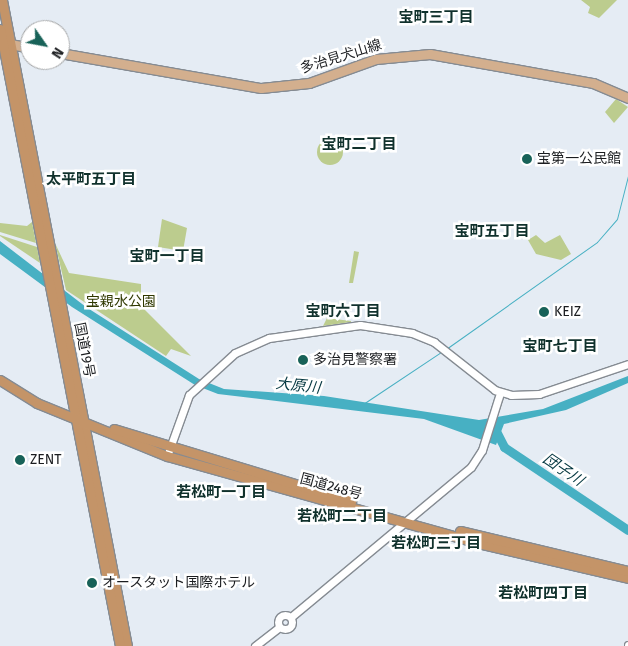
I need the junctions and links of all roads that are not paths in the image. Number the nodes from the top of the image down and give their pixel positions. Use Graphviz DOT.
graph roads {
  1 [pos="2,0"];
  2 [pos="0,29"];
  3 [pos="1,42"];
  4 [pos="12,45"];
  5 [pos="20,46"];
  6 [pos="70,54"];
  7 [pos="628,98"];
  8 [pos="51,272"];
  9 [pos="628,364"];
  10 [pos="0,380"];
  11 [pos="500,393"];
  12 [pos="80,419"];
  13 [pos="137,445"];
  14 [pos="90,452"];
  15 [pos="168,452"];
  16 [pos="408,520"];
  17 [pos="628,572"];
  18 [pos="628,578"];
  19 [pos="120,646"];
  20 [pos="127,646"];
  21 [pos="255,646"];
  1 -- 4 [label="highway, 国道19号"];
  2 -- 3 [label="highway, 国道19号"];
  3 -- 4 [label="main road"];
  3 -- 8 [label="highway, 国道19号"];
  4 -- 5 [label="main road"];
  4 -- 8 [label="highway, 国道19号"];
  6 -- 7 [label="main road, 多治見犬山線"];
  8 -- 12 [label="highway, 国道19号"];
  9 -- 11 [label="street"];
  10 -- 12 [label="highway, 国道248号"];
  11 -- 15 [label="street"];
  11 -- 16 [label="street"];
  12 -- 13 [label="highway, 国道248号"];
  12 -- 14 [label="highway, 国道19号"];
  12 -- 15 [label="highway, 国道248号"];
  12 -- 19 [label="highway, 国道19号"];
  13 -- 14 [label="highway"];
  13 -- 15 [label="highway, 国道248号"];
  14 -- 20 [label="highway, 国道19号"];
  15 -- 16 [label="highway, 国道248号"];
  16 -- 17 [label="highway, 国道248号"];
  16 -- 18 [label="highway, 国道248号"];
  16 -- 21 [label="street"];
}
